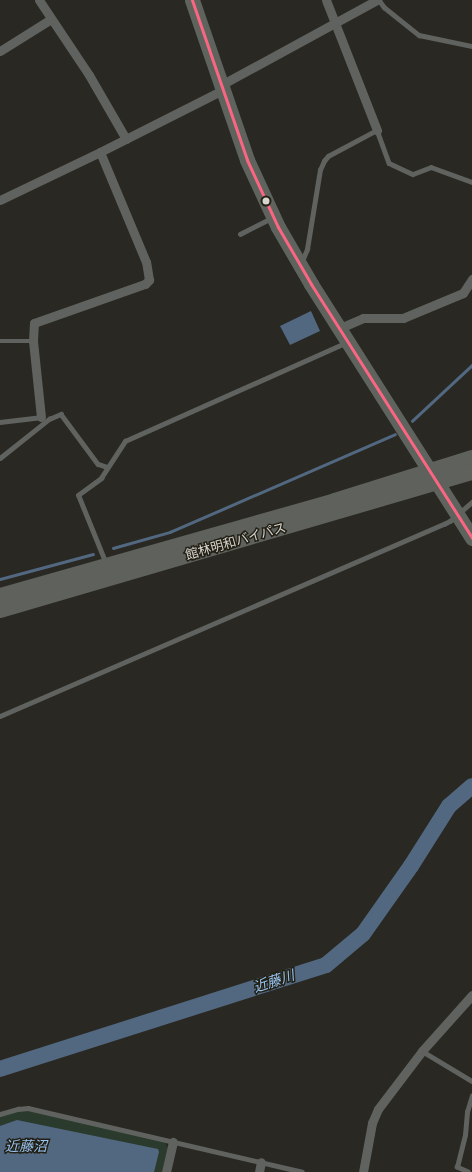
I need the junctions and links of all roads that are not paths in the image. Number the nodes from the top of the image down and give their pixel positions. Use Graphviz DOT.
graph roads {
  1 [pos="39,0"];
  2 [pos="192,0"];
  3 [pos="326,0"];
  4 [pos="378,0"];
  5 [pos="51,19"];
  6 [pos="335,23"];
  7 [pos="472,46"];
  8 [pos="0,51"];
  9 [pos="222,87"];
  10 [pos="377,130"];
  11 [pos="126,139"];
  12 [pos="100,152"];
  13 [pos="472,182"];
  14 [pos="0,200"];
  15 [pos="273,217"];
  16 [pos="240,234"];
  17 [pos="299,264"];
  18 [pos="472,280"];
  19 [pos="340,328"];
  20 [pos="0,341"];
  21 [pos="33,341"];
  22 [pos="348,341"];
  23 [pos="45,418"];
  24 [pos="0,422"];
  25 [pos="0,458"];
  26 [pos="472,458"];
  27 [pos="107,467"];
  28 [pos="472,472"];
  29 [pos="434,477"];
  30 [pos="472,502"];
  31 [pos="458,515"];
  32 [pos="472,538"];
  33 [pos="106,564"];
  34 [pos="0,596"];
  35 [pos="0,610"];
  36 [pos="0,716"];
  37 [pos="472,995"];
  38 [pos="422,1051"];
  39 [pos="472,1081"];
  40 [pos="472,1096"];
  41 [pos="0,1114"];
  42 [pos="173,1142"];
  43 [pos="261,1162"];
  44 [pos="166,1172"];
  45 [pos="259,1172"];
  46 [pos="302,1172"];
  47 [pos="363,1172"];
  48 [pos="468,1172"];
  1 -- 5 [label="street"];
  2 -- 9 [label="main road"];
  3 -- 6 [label="street"];
  4 -- 6 [label="street"];
  4 -- 7 [label="lane"];
  5 -- 8 [label="street"];
  5 -- 11 [label="street"];
  6 -- 9 [label="street"];
  6 -- 10 [label="street"];
  9 -- 11 [label="street"];
  9 -- 15 [label="main road"];
  10 -- 13 [label="lane"];
  10 -- 17 [label="lane"];
  11 -- 12 [label="street"];
  12 -- 14 [label="street"];
  12 -- 21 [label="street"];
  15 -- 16 [label="lane"];
  15 -- 17 [label="main road"];
  17 -- 19 [label="main road"];
  18 -- 19 [label="street"];
  19 -- 22 [label="main road"];
  20 -- 21 [label="lane"];
  21 -- 23 [label="street"];
  22 -- 27 [label="lane"];
  22 -- 29 [label="main road"];
  23 -- 24 [label="lane"];
  23 -- 25 [label="lane"];
  23 -- 27 [label="lane"];
  26 -- 29 [label="highway, 館林明和バイパス"];
  27 -- 33 [label="lane"];
  28 -- 29 [label="highway, 館林明和バイパス"];
  29 -- 31 [label="main road"];
  29 -- 33 [label="highway, 館林明和バイパス"];
  29 -- 35 [label="highway, 館林明和バイパス"];
  30 -- 31 [label="lane"];
  31 -- 32 [label="main road"];
  31 -- 36 [label="lane"];
  33 -- 34 [label="highway, 館林明和バイパス"];
  37 -- 38 [label="street"];
  38 -- 39 [label="lane"];
  38 -- 47 [label="street"];
  40 -- 48 [label="lane"];
  41 -- 42 [label="lane"];
  42 -- 43 [label="lane"];
  42 -- 44 [label="street"];
  43 -- 45 [label="street"];
  43 -- 46 [label="lane"];
}
